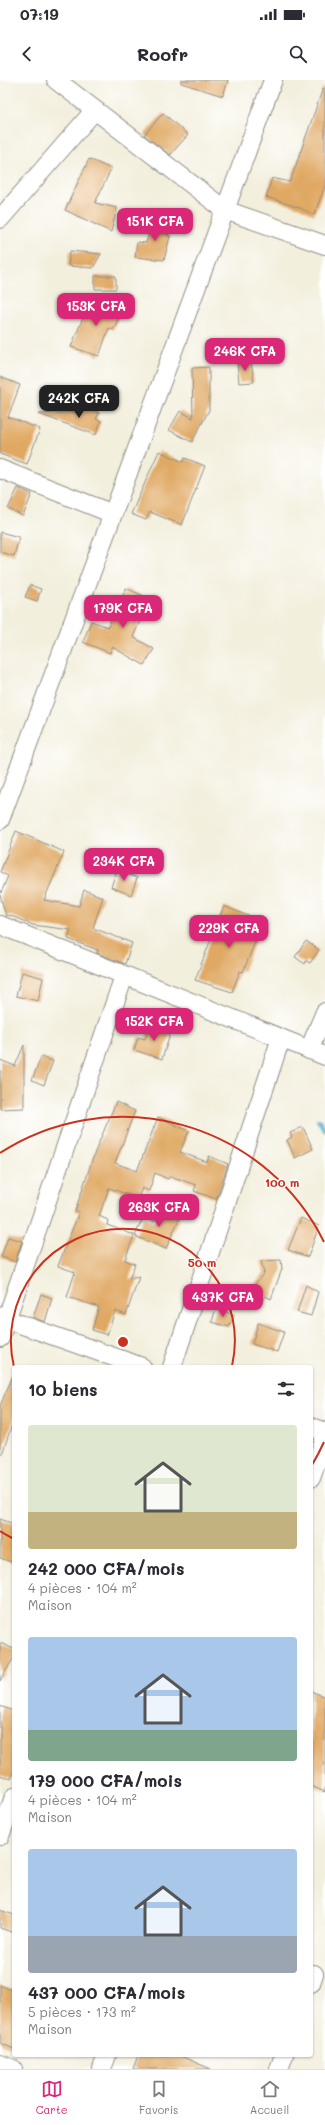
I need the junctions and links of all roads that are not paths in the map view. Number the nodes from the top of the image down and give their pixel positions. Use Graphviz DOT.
graph roads {
  1 [pos="56,80"];
  2 [pos="273,80"];
  3 [pos="94,111"];
  4 [pos="225,210"];
  5 [pos="0,219"];
  6 [pos="325,245"];
  7 [pos="0,469"];
  8 [pos="113,514"];
  9 [pos="2,808"];
  10 [pos="0,925"];
  11 [pos="124,976"];
  12 [pos="325,1012"];
  13 [pos="282,1038"];
  14 [pos="317,1053"];
  15 [pos="3,1318"];
  16 [pos="0,1338"];
  17 [pos="136,1365"];
  18 [pos="173,1365"];
  19 [pos="313,1428"];
  20 [pos="325,1432"];
  21 [pos="325,1438"];
  22 [pos="313,1472"];
  23 [pos="0,1789"];
  24 [pos="12,1795"];
  25 [pos="12,1802"];
  26 [pos="0,1836"];
  27 [pos="106,2057"];
  28 [pos="283,2057"];
  29 [pos="0,2064"];
  30 [pos="13,2069"];
  31 [pos="102,2069"];
  32 [pos="279,2069"];
  1 -- 3 [label="street"];
  2 -- 4 [label="street"];
  3 -- 4 [label="street"];
  3 -- 5 [label="street"];
  4 -- 6 [label="street"];
  4 -- 8 [label="street"];
  7 -- 8 [label="street"];
  8 -- 9 [label="street"];
  10 -- 11 [label="street"];
  11 -- 13 [label="street"];
  11 -- 15 [label="street"];
  12 -- 14 [label="street"];
  13 -- 14 [label="street"];
  13 -- 18 [label="street"];
  15 -- 16 [label="street"];
  15 -- 17 [label="street"];
  19 -- 20 [label="street"];
  21 -- 22 [label="street"];
  23 -- 24 [label="street"];
  25 -- 26 [label="street"];
  27 -- 31 [label="street"];
  28 -- 32 [label="street"];
  29 -- 30 [label="street"];
}
